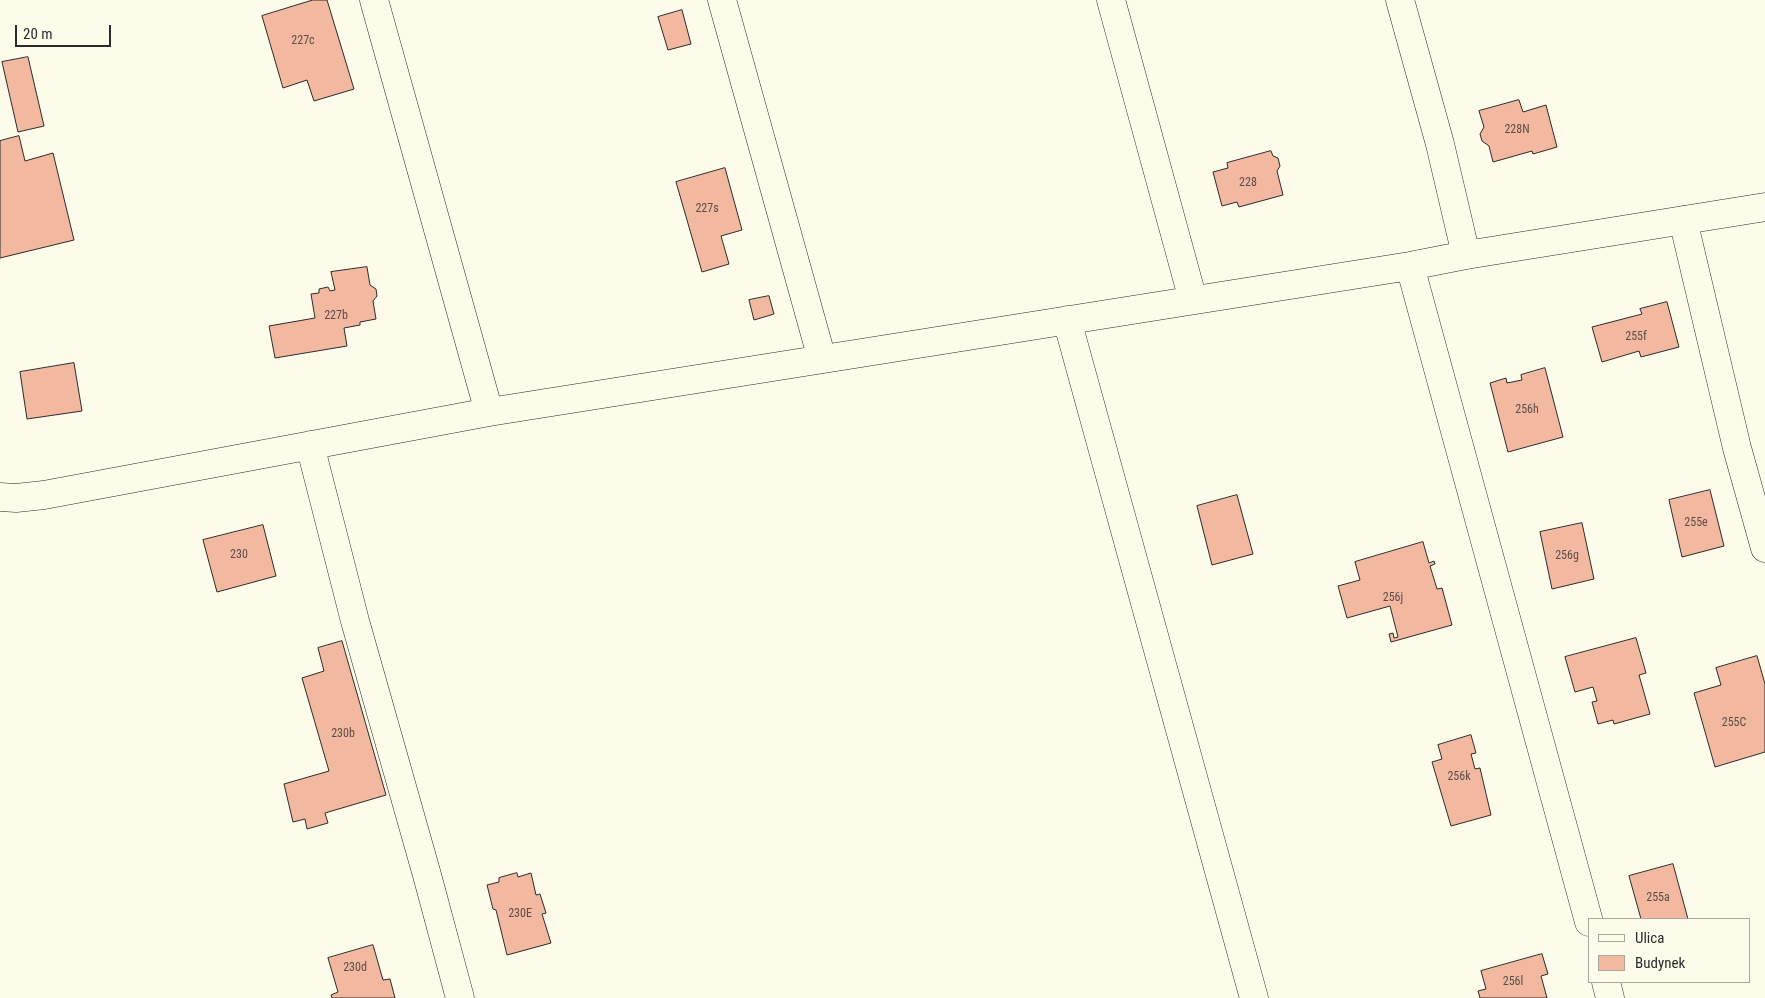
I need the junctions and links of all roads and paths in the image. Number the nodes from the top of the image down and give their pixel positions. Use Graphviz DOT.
graph roads {
  1 [pos="374,0"];
  2 [pos="722,0"];
  3 [pos="1111,0"];
  4 [pos="1400,0"];
  5 [pos="1765,207"];
  6 [pos="1683,220"];
  7 [pos="1466,255"];
  8 [pos="1410,266"];
  9 [pos="1193,300"];
  10 [pos="1067,320"];
  11 [pos="822,359"];
  12 [pos="489,412"];
  13 [pos="310,445"];
  14 [pos="0,497"];
  15 [pos="1765,548"];
  16 [pos="1588,918"];
  17 [pos="1606,983"];
  18 [pos="460,998"];
  19 [pos="1254,998"];
  20 [pos="1610,998"];
  1 -- 12 [label="street"];
  2 -- 11 [label="street"];
  3 -- 9 [label="street"];
  4 -- 7 [label="street"];
  5 -- 6 [label="street"];
  6 -- 7 [label="street"];
  6 -- 15 [label="street"];
  7 -- 8 [label="street"];
  8 -- 9 [label="street"];
  8 -- 16 [label="street"];
  9 -- 10 [label="street"];
  10 -- 11 [label="street"];
  10 -- 19 [label="street"];
  11 -- 12 [label="street"];
  12 -- 13 [label="street"];
  13 -- 14 [label="street"];
  13 -- 18 [label="street"];
  17 -- 20 [label="street"];
}
